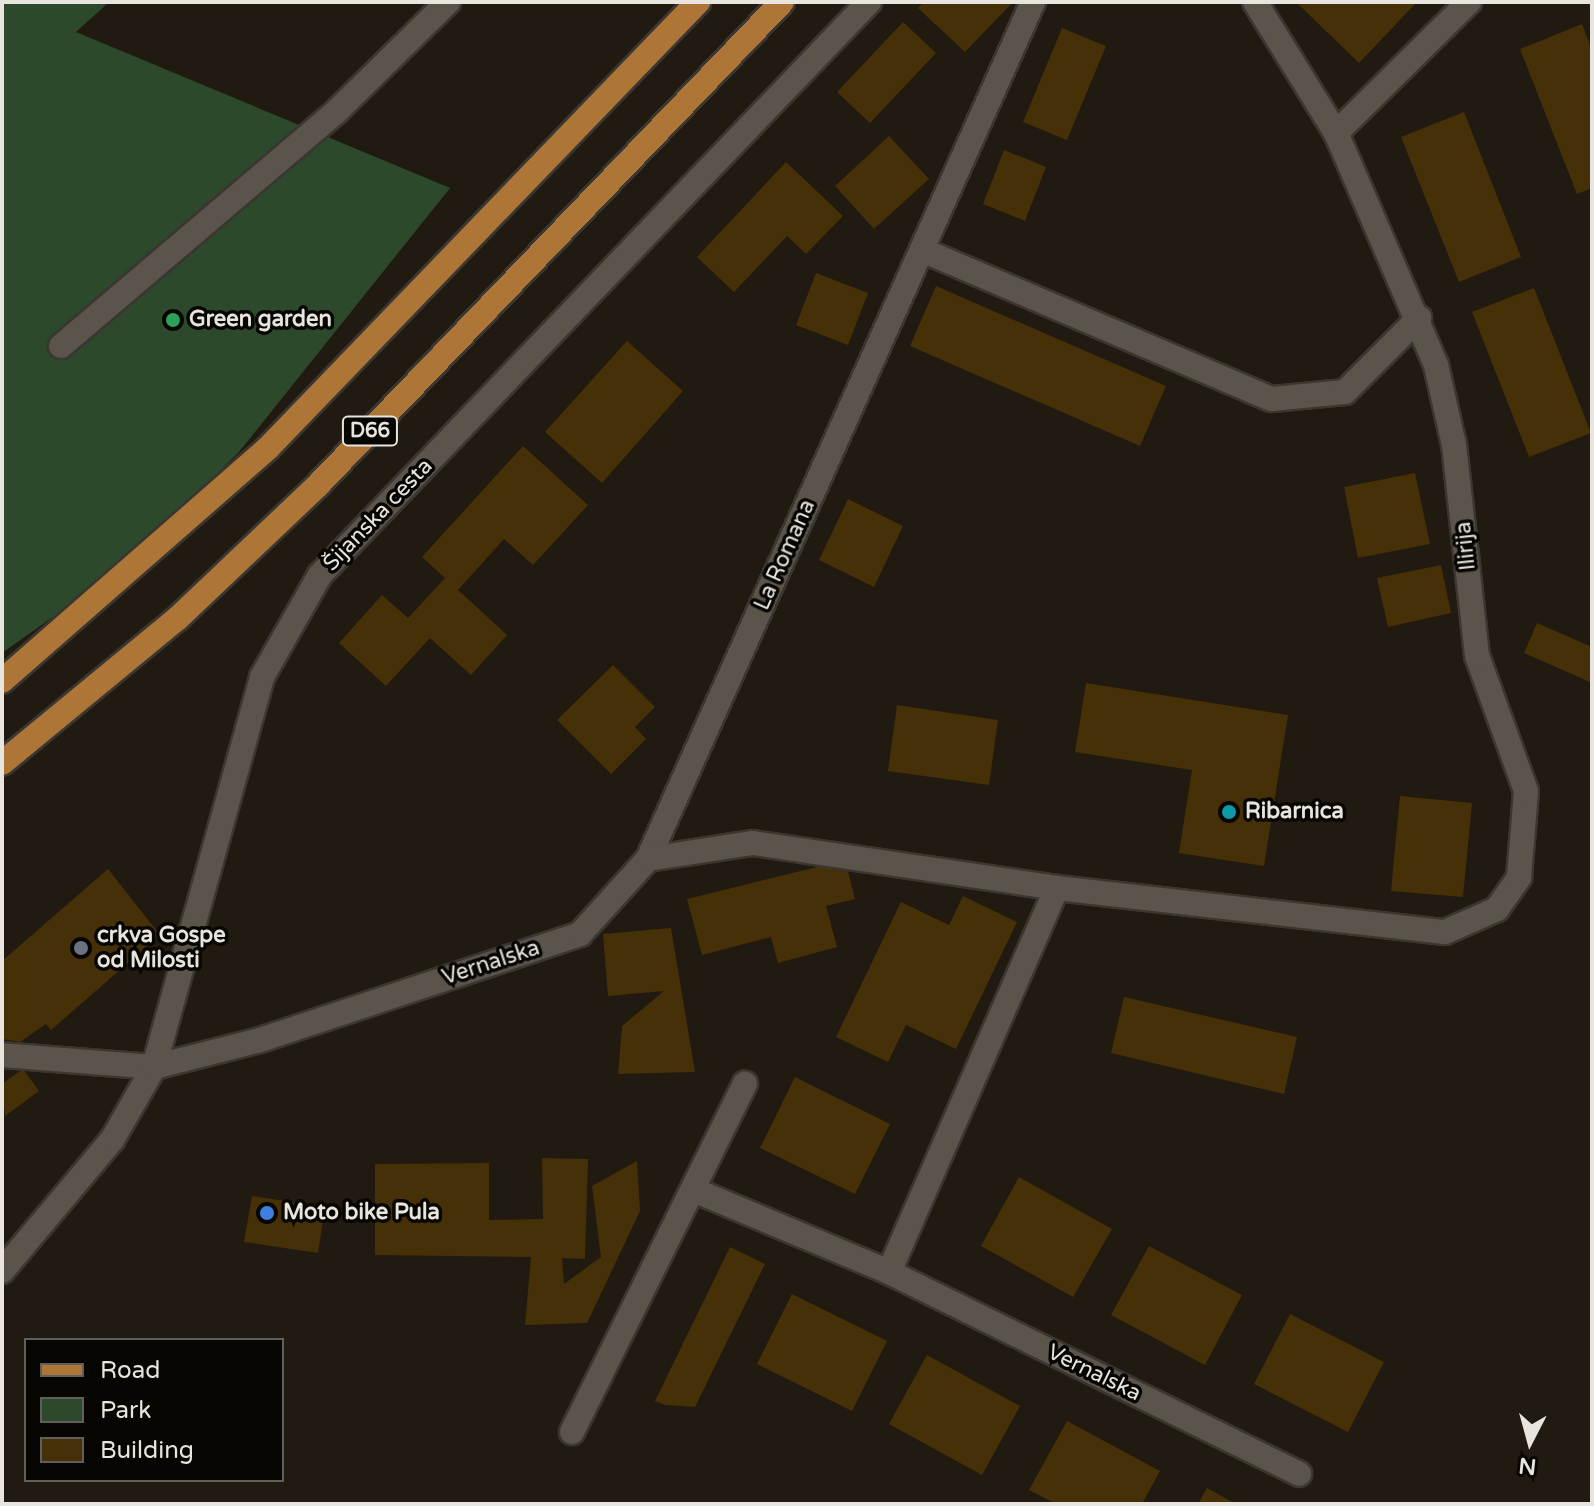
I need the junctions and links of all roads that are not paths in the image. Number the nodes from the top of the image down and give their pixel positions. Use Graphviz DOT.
graph roads {
  1 [pos="448,2"];
  2 [pos="698,2"];
  3 [pos="782,2"];
  4 [pos="869,2"];
  5 [pos="1033,2"];
  6 [pos="1255,2"];
  7 [pos="1469,2"];
  8 [pos="1336,133"];
  9 [pos="922,250"];
  10 [pos="1419,318"];
  11 [pos="61,346"];
  12 [pos="2,681"];
  13 [pos="2,763"];
  14 [pos="648,859"];
  15 [pos="1057,888"];
  16 [pos="2,1055"];
  17 [pos="154,1067"];
  18 [pos="745,1084"];
  19 [pos="694,1190"];
  20 [pos="2,1271"];
  21 [pos="889,1272"];
  22 [pos="572,1432"];
  23 [pos="1299,1474"];
  1 -- 11 [label="street"];
  2 -- 12 [label="main road, D66"];
  3 -- 13 [label="main road, D66"];
  4 -- 17 [label="street, Šijanska cesta"];
  5 -- 9 [label="street, La Romana"];
  6 -- 8 [label="street, Ilirija"];
  7 -- 8 [label="street"];
  8 -- 10 [label="street, Ilirija"];
  9 -- 10 [label="street"];
  9 -- 14 [label="street, La Romana"];
  10 -- 15 [label="street, Ilirija"];
  14 -- 15 [label="street"];
  14 -- 17 [label="street, Vernalska"];
  15 -- 21 [label="street"];
  16 -- 17 [label="street"];
  17 -- 20 [label="street"];
  18 -- 19 [label="street"];
  19 -- 21 [label="street, Vernalska"];
  19 -- 22 [label="street"];
  21 -- 23 [label="street, Vernalska"];
}
